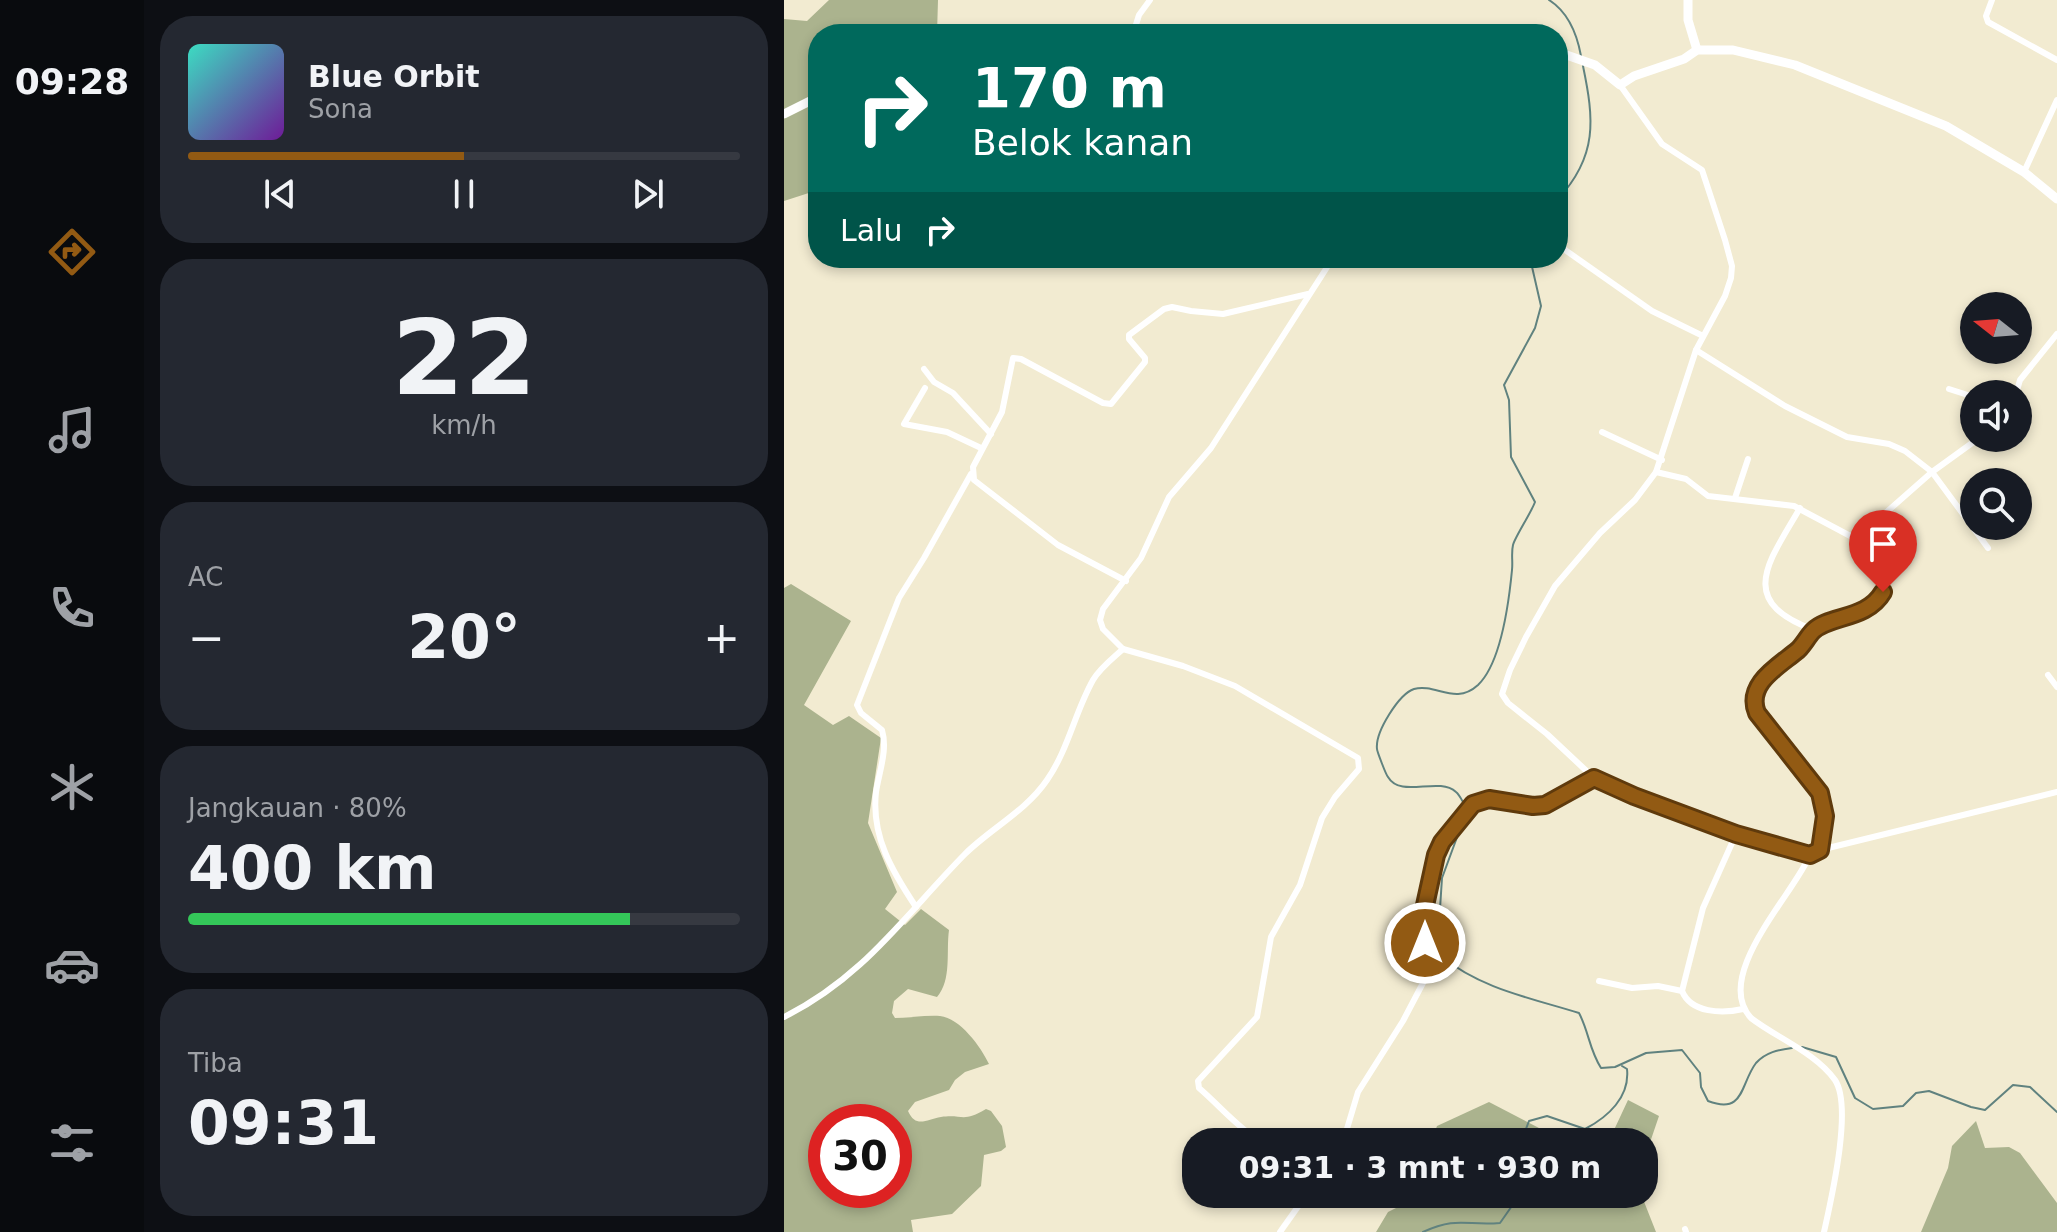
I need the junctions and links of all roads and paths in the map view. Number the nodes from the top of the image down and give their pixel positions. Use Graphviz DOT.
graph roads {
  1 [pos="1150,0"];
  2 [pos="1688,0"];
  3 [pos="1992,0"];
  4 [pos="1136,24"];
  5 [pos="1697,50"];
  6 [pos="1568,55"];
  7 [pos="2057,60"];
  8 [pos="1620,85"];
  9 [pos="2057,100"];
  10 [pos="808,102"];
  11 [pos="784,114"];
  12 [pos="2024,172"];
  13 [pos="2057,199"];
  14 [pos="1568,252"];
  15 [pos="1326,268"];
  16 [pos="1308,294"];
  17 [pos="2057,334"];
  18 [pos="1703,336"];
  19 [pos="1696,350"];
  20 [pos="924,369"];
  21 [pos="2020,380"];
  22 [pos="925,388"];
  23 [pos="1949,389"];
  24 [pos="1960,393"];
  25 [pos="1602,432"];
  26 [pos="991,434"];
  27 [pos="981,448"];
  28 [pos="1960,452"];
  29 [pos="1748,459"];
  30 [pos="1662,460"];
  31 [pos="972,472"];
  32 [pos="1656,472"];
  33 [pos="1932,472"];
  34 [pos="1735,498"];
  35 [pos="1800,508"];
  36 [pos="1856,539"];
  37 [pos="1988,548"];
  38 [pos="1126,581"];
  39 [pos="1814,630"];
  40 [pos="1123,649"];
  41 [pos="2048,675"];
  42 [pos="2057,687"];
  43 [pos="1594,778"];
  44 [pos="2057,792"];
  45 [pos="1736,834"];
  46 [pos="1820,850"];
  47 [pos="1810,855"];
  48 [pos="916,907"];
  49 [pos="1599,981"];
  50 [pos="1682,991"];
  51 [pos="1743,1009"];
  52 [pos="784,1017"];
  53 [pos="1243,1128"];
  54 [pos="1347,1128"];
  55 [pos="1297,1208"];
  56 [pos="1280,1232"];
  57 [pos="1824,1232"];
  1 -- 4 [label="street"];
  2 -- 5 [label="street"];
  3 -- 7 [label="street"];
  5 -- 8 [label="street"];
  5 -- 12 [label="street"];
  6 -- 8 [label="street"];
  8 -- 18 [label="street"];
  9 -- 12 [label="street"];
  10 -- 11 [label="street"];
  12 -- 13 [label="street"];
  14 -- 18 [label="street"];
  15 -- 16 [label="street"];
  16 -- 26 [label="street"];
  16 -- 38 [label="street"];
  17 -- 21 [label="street"];
  18 -- 19 [label="street"];
  19 -- 30 [label="street"];
  19 -- 33 [label="street"];
  20 -- 26 [label="street"];
  22 -- 27 [label="street"];
  23 -- 24 [label="street"];
  25 -- 30 [label="street"];
  26 -- 27 [label="street"];
  27 -- 31 [label="street"];
  28 -- 33 [label="street"];
  29 -- 34 [label="street"];
  30 -- 32 [label="street"];
  31 -- 38 [label="street"];
  31 -- 48 [label="street"];
  32 -- 34 [label="street"];
  32 -- 43 [label="street"];
  33 -- 36 [label="street"];
  33 -- 37 [label="street"];
  34 -- 35 [label="street"];
  35 -- 36 [label="street"];
  35 -- 39 [label="street"];
  36 -- 39 [label="street"];
  38 -- 40 [label="street"];
  39 -- 46 [label="street"];
  40 -- 48 [label="street"];
  40 -- 53 [label="street"];
  41 -- 42 [label="street"];
  43 -- 45 [label="street"];
  43 -- 54 [label="street"];
  44 -- 46 [label="street"];
  45 -- 47 [label="street"];
  45 -- 50 [label="street"];
  46 -- 47 [label="street"];
  47 -- 51 [label="street"];
  48 -- 52 [label="street"];
  49 -- 50 [label="street"];
  50 -- 51 [label="street"];
  51 -- 57 [label="street"];
  55 -- 56 [label="street"];
}
